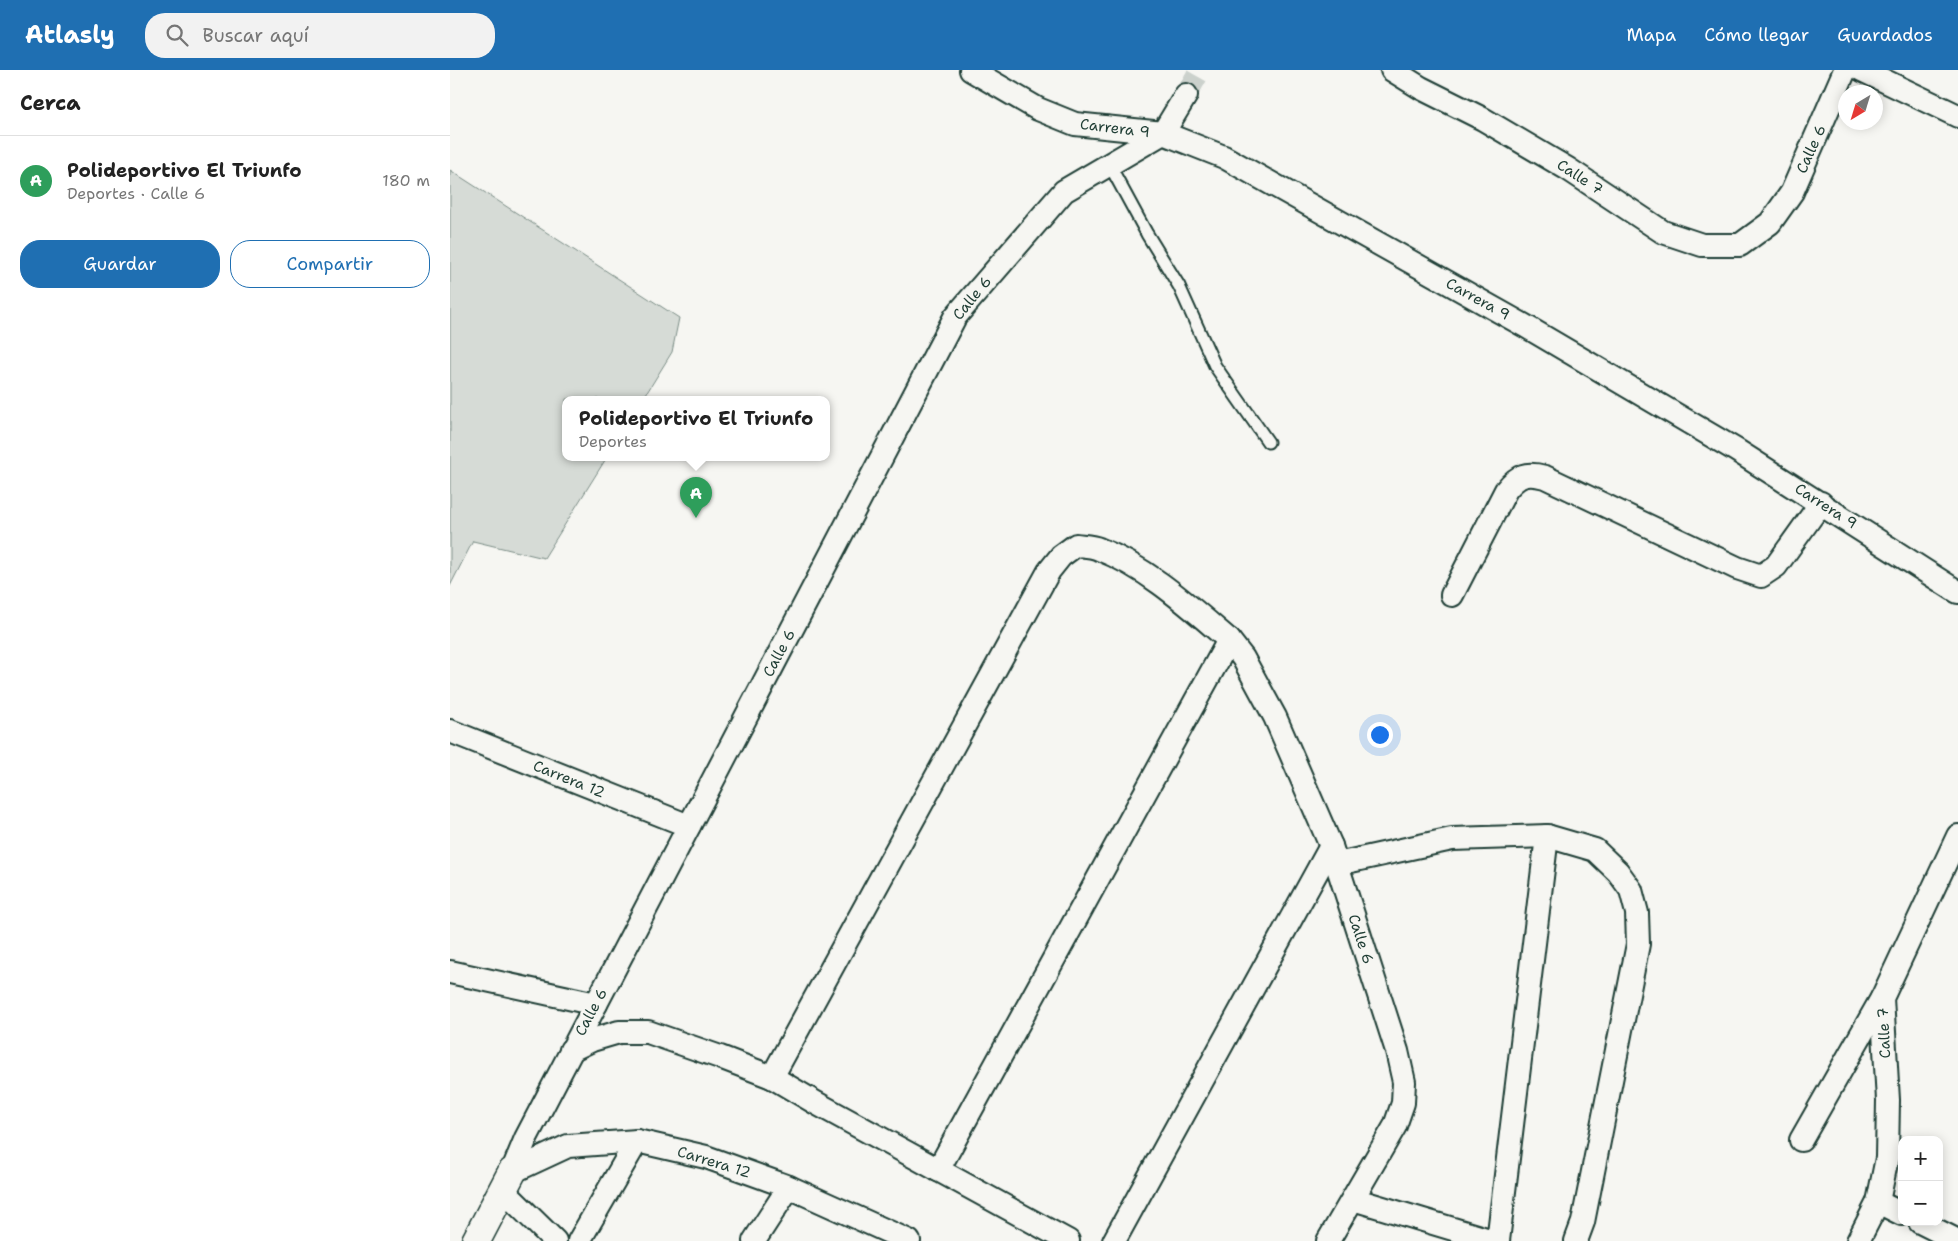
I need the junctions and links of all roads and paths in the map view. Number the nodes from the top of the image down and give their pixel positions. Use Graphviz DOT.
graph roads {
  1 [pos="972,70"];
  2 [pos="1392,70"];
  3 [pos="1845,70"];
  4 [pos="1862,70"];
  5 [pos="1186,95"];
  6 [pos="1958,116"];
  7 [pos="1163,134"];
  8 [pos="1109,164"];
  9 [pos="1770,224"];
  10 [pos="1268,442"];
  11 [pos="1821,503"];
  12 [pos="1958,592"];
  13 [pos="1452,595"];
  14 [pos="1228,640"];
  15 [pos="450,731"];
  16 [pos="689,826"];
  17 [pos="1548,836"];
  18 [pos="1958,836"];
  19 [pos="1334,855"];
  20 [pos="450,972"];
  21 [pos="1882,998"];
  22 [pos="596,1004"];
  23 [pos="572,1050"];
  24 [pos="772,1077"];
  25 [pos="1801,1140"];
  26 [pos="637,1141"];
  27 [pos="938,1170"];
  28 [pos="508,1182"];
  29 [pos="789,1187"];
  30 [pos="1353,1199"];
  31 [pos="1878,1202"];
  32 [pos="1898,1212"];
  33 [pos="1928,1226"];
  34 [pos="1958,1240"];
  35 [pos="476,1241"];
  36 [pos="555,1241"];
  37 [pos="579,1241"];
  38 [pos="754,1241"];
  39 [pos="909,1241"];
  40 [pos="1068,1241"];
  41 [pos="1114,1241"];
  42 [pos="1328,1241"];
  43 [pos="1493,1241"];
  44 [pos="1498,1241"];
  45 [pos="1576,1241"];
  46 [pos="1858,1241"];
  1 -- 7 [label="street, Carrera 9"];
  2 -- 9 [label="street, Calle 7"];
  3 -- 9 [label="street, Calle 6"];
  4 -- 6 [label="street"];
  5 -- 7 [label="street"];
  7 -- 8 [label="street, Calle 6"];
  7 -- 11 [label="street, Carrera 9"];
  8 -- 10 [label="lane"];
  8 -- 16 [label="street, Calle 6"];
  11 -- 12 [label="street, Carrera 9"];
  11 -- 13 [label="street"];
  14 -- 19 [label="street, Calle 6"];
  14 -- 24 [label="street, Calle 6"];
  14 -- 27 [label="street"];
  15 -- 16 [label="street, Carrera 12"];
  16 -- 22 [label="street, Calle 6"];
  17 -- 19 [label="street"];
  17 -- 44 [label="street"];
  17 -- 45 [label="street"];
  18 -- 21 [label="street, Calle 7"];
  19 -- 30 [label="street, Calle 6"];
  19 -- 41 [label="street"];
  20 -- 22 [label="street"];
  21 -- 25 [label="street"];
  21 -- 31 [label="street, Calle 7"];
  22 -- 23 [label="street, Calle 6"];
  23 -- 24 [label="street"];
  23 -- 28 [label="street, Calle 6"];
  24 -- 27 [label="street"];
  26 -- 28 [label="street, Carrera 12"];
  26 -- 29 [label="street, Carrera 12"];
  26 -- 37 [label="street"];
  27 -- 40 [label="street"];
  28 -- 35 [label="street, Calle 6"];
  28 -- 36 [label="street"];
  29 -- 38 [label="street"];
  29 -- 39 [label="street, Carrera 12"];
  30 -- 42 [label="street, Calle 6"];
  30 -- 43 [label="street"];
  31 -- 32 [label="street"];
  31 -- 46 [label="street, Calle 7"];
  33 -- 34 [label="street"];
}
